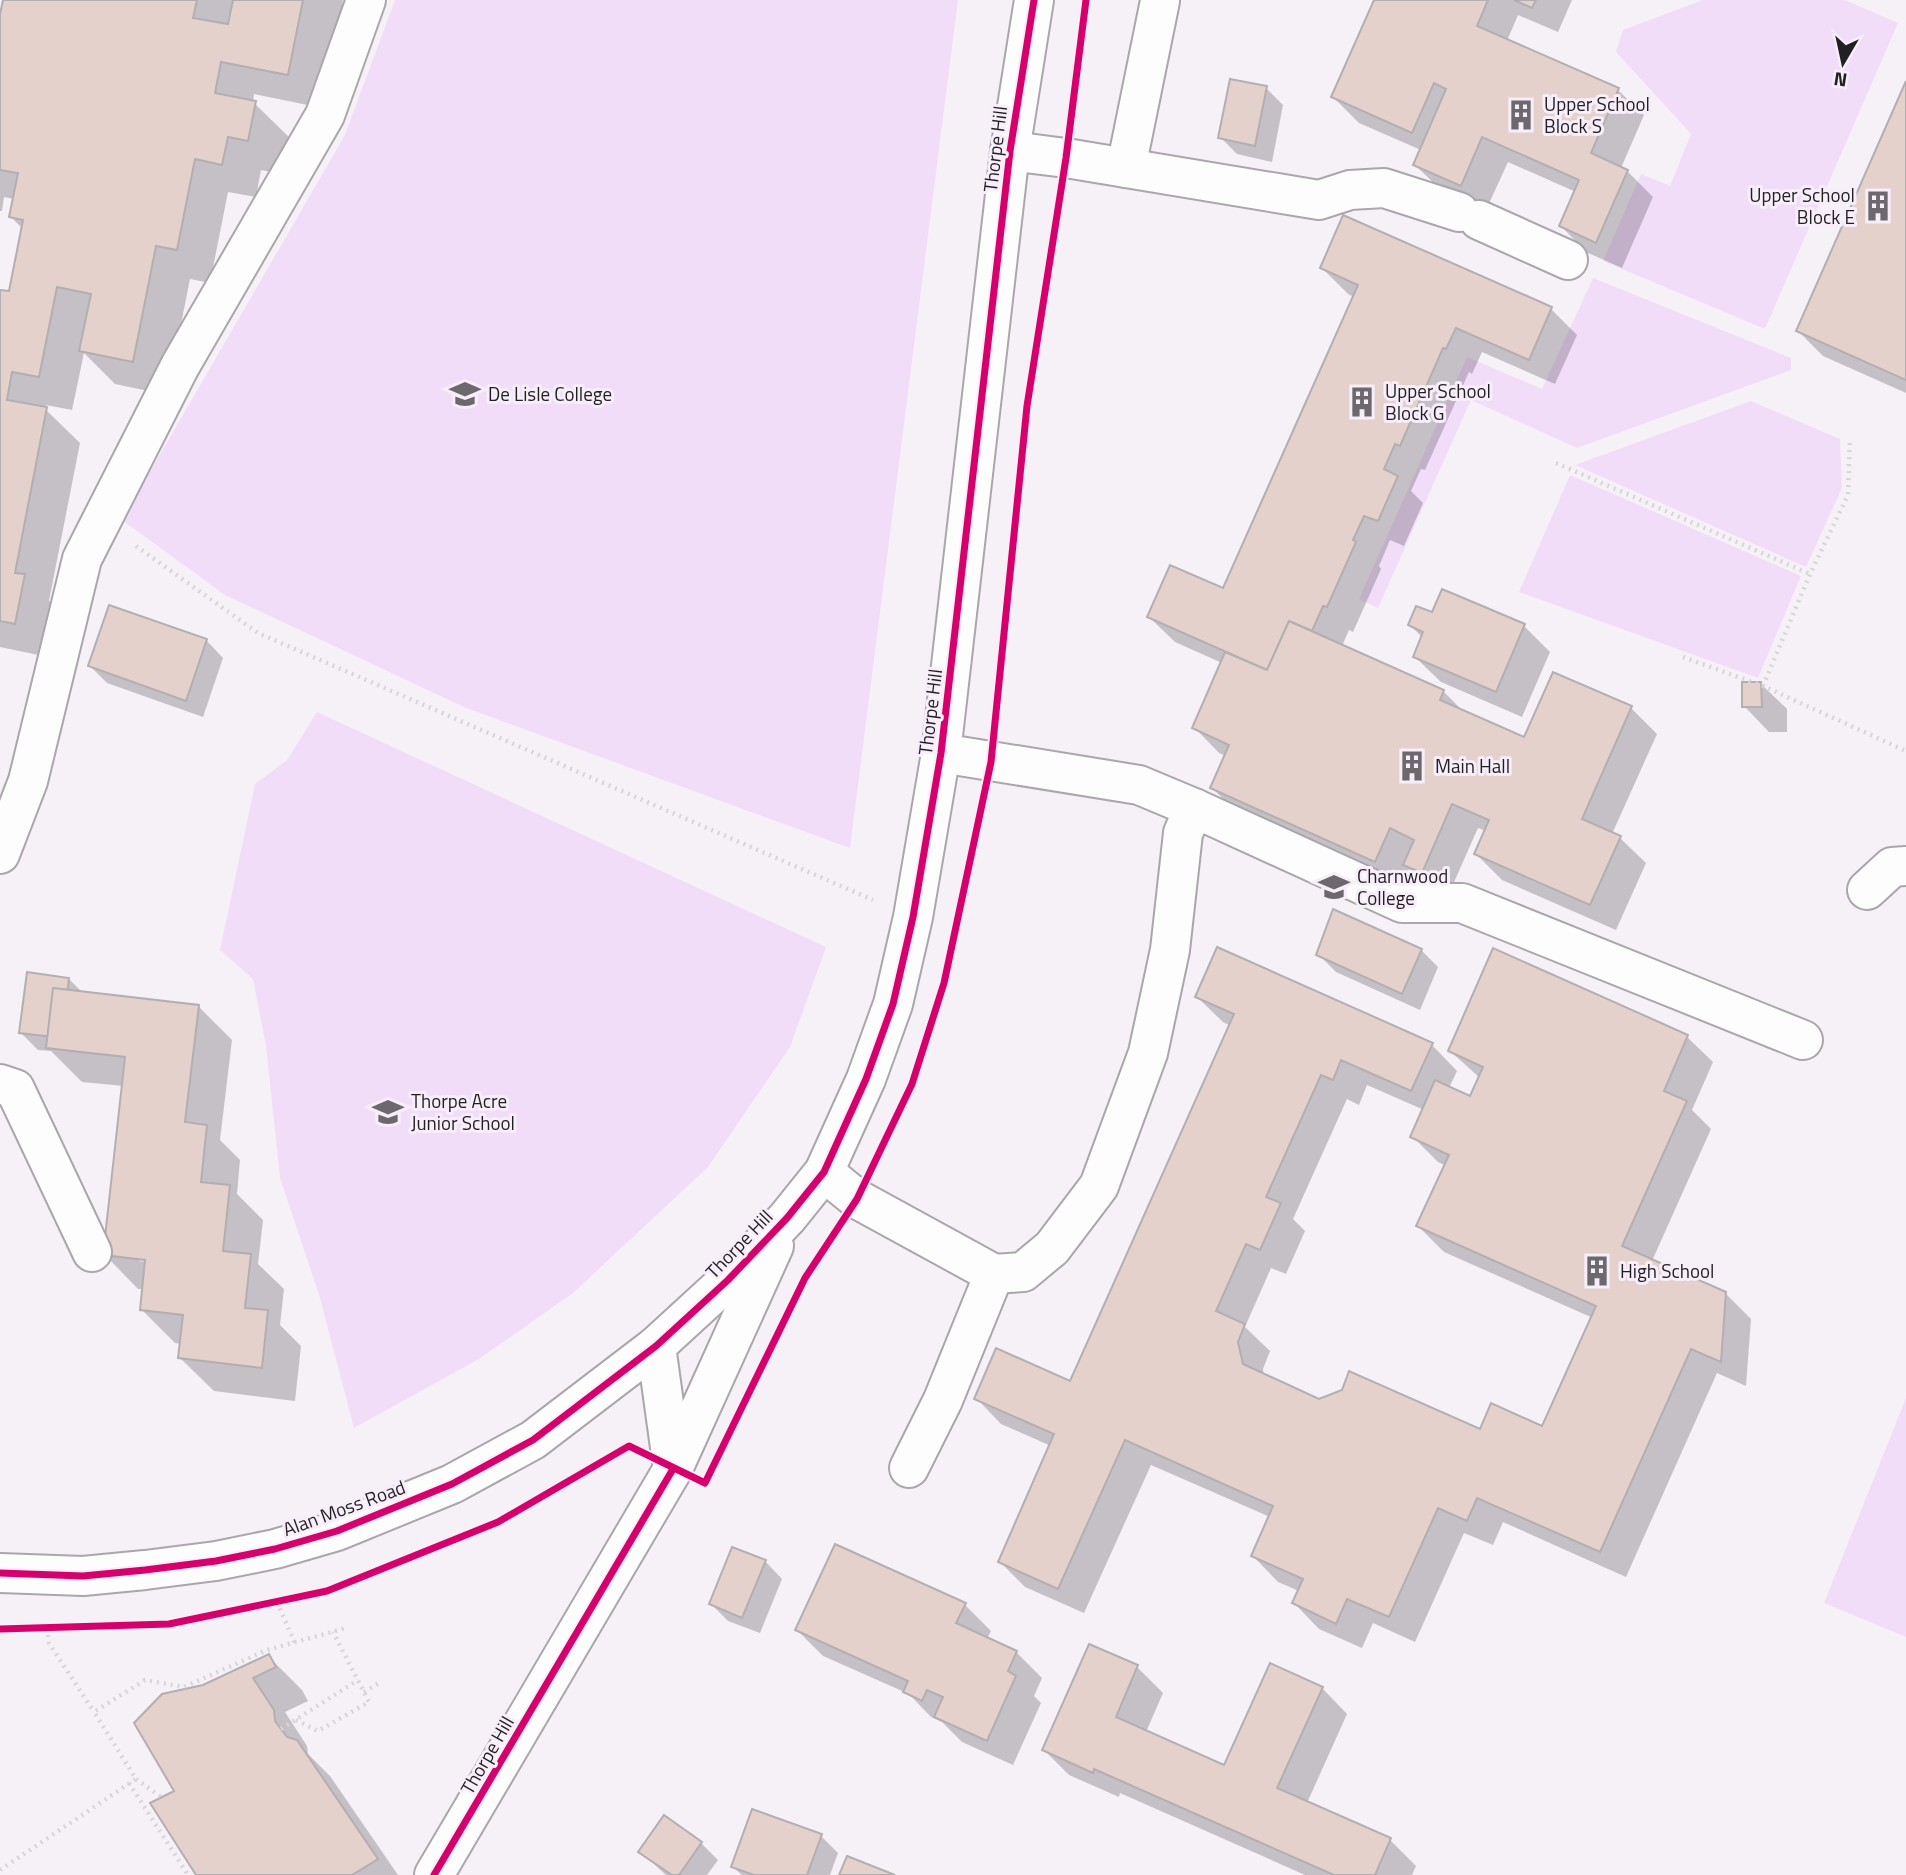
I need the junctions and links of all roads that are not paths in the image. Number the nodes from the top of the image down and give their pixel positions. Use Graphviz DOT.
graph roads {
  1 [pos="366,0"];
  2 [pos="1034,0"];
  3 [pos="1154,0"];
  4 [pos="1010,151"];
  5 [pos="1126,168"];
  6 [pos="1569,260"];
  7 [pos="942,753"];
  8 [pos="14,778"];
  9 [pos="1195,808"];
  10 [pos="0,854"];
  11 [pos="1906,866"];
  12 [pos="1867,890"];
  13 [pos="1803,1040"];
  14 [pos="0,1084"];
  15 [pos="824,1172"];
  16 [pos="787,1218"];
  17 [pos="92,1252"];
  18 [pos="994,1274"];
  19 [pos="656,1346"];
  20 [pos="909,1468"];
  21 [pos="673,1469"];
  22 [pos="0,1573"];
  23 [pos="434,1875"];
  1 -- 8 [label="street"];
  2 -- 4 [label="street, Thorpe Hill"];
  3 -- 5 [label="street"];
  4 -- 5 [label="street"];
  4 -- 7 [label="street, Thorpe Hill"];
  5 -- 6 [label="street"];
  7 -- 9 [label="street"];
  7 -- 15 [label="street, Thorpe Hill"];
  8 -- 10 [label="street"];
  9 -- 13 [label="street"];
  9 -- 18 [label="street"];
  11 -- 12 [label="street"];
  14 -- 17 [label="street"];
  15 -- 16 [label="street, Thorpe Hill"];
  15 -- 18 [label="street"];
  16 -- 19 [label="street, Thorpe Hill"];
  16 -- 21 [label="street, Thorpe Hill"];
  18 -- 20 [label="street"];
  19 -- 21 [label="street"];
  19 -- 22 [label="street, Alan Moss Road"];
  21 -- 23 [label="street, Thorpe Hill"];
}
